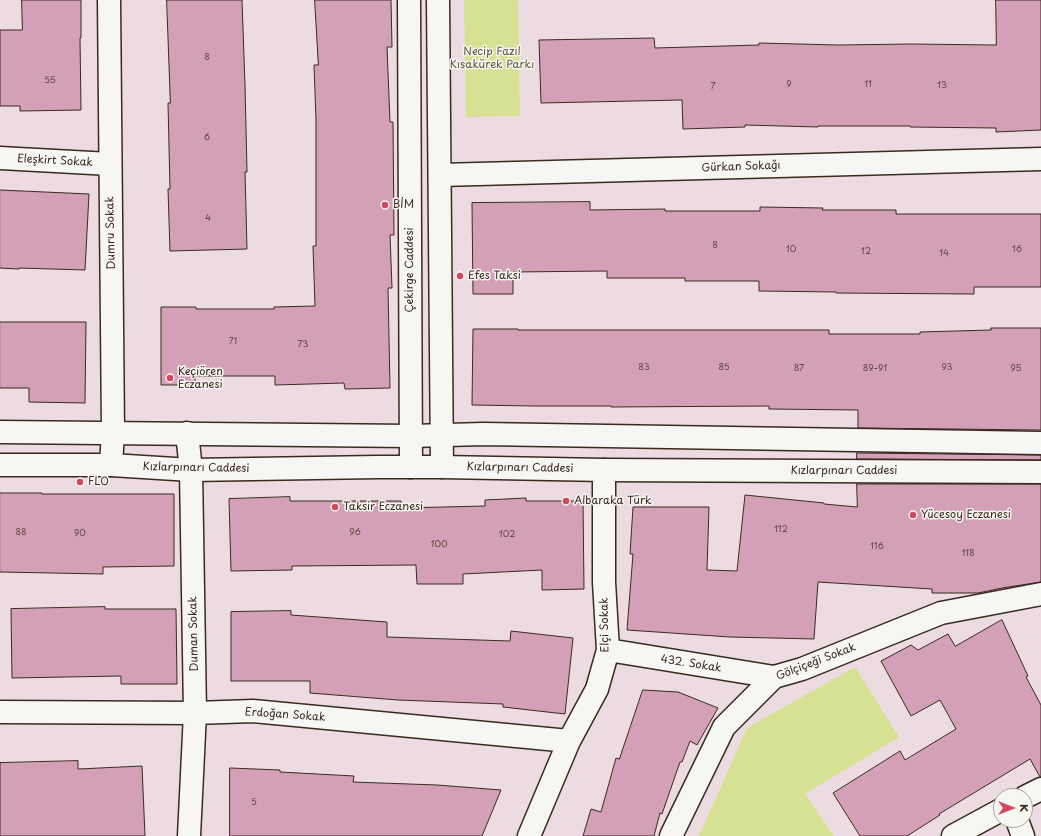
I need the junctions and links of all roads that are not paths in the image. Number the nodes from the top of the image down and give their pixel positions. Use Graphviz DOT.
graph roads {
  1 [pos="109,0"];
  2 [pos="409,0"];
  3 [pos="438,0"];
  4 [pos="0,158"];
  5 [pos="1041,158"];
  6 [pos="110,164"];
  7 [pos="440,175"];
  8 [pos="0,432"];
  9 [pos="113,432"];
  10 [pos="187,433"];
  11 [pos="442,435"];
  12 [pos="411,436"];
  13 [pos="1041,443"];
  14 [pos="0,464"];
  15 [pos="111,465"];
  16 [pos="411,467"];
  17 [pos="442,467"];
  18 [pos="191,470"];
  19 [pos="604,470"];
  20 [pos="1041,472"];
  21 [pos="1041,594"];
  22 [pos="608,650"];
  23 [pos="774,678"];
  24 [pos="0,712"];
  25 [pos="195,713"];
  26 [pos="570,740"];
  27 [pos="993,814"];
  28 [pos="189,836"];
  29 [pos="529,836"];
  30 [pos="671,836"];
  31 [pos="953,836"];
  1 -- 6 [label="street, Dumru Sokak"];
  2 -- 12 [label="street, Çekirge Caddesi"];
  3 -- 7 [label="street"];
  4 -- 6 [label="street, Eleşkirt Sokak"];
  5 -- 7 [label="street, Gürkan Sokağı"];
  6 -- 9 [label="street, Dumru Sokak"];
  7 -- 11 [label="street"];
  8 -- 9 [label="street"];
  9 -- 10 [label="street"];
  9 -- 15 [label="street, Dumru Sokak"];
  10 -- 12 [label="street"];
  10 -- 18 [label="street, Duman Sokak"];
  11 -- 12 [label="street"];
  11 -- 13 [label="street"];
  11 -- 17 [label="street"];
  12 -- 16 [label="street, Çekirge Caddesi"];
  14 -- 15 [label="street, Kızlarpınarı Caddesi"];
  15 -- 18 [label="street, Kızlarpınarı Caddesi"];
  16 -- 17 [label="street, Kızlarpınarı Caddesi"];
  16 -- 18 [label="street, Kızlarpınarı Caddesi"];
  17 -- 19 [label="street, Kızlarpınarı Caddesi"];
  18 -- 25 [label="street, Duman Sokak"];
  19 -- 20 [label="street, Kızlarpınarı Caddesi"];
  19 -- 22 [label="street, Elçi Sokak"];
  21 -- 23 [label="street, Gölçiçeği Sokak"];
  22 -- 23 [label="street, 432. Sokak"];
  22 -- 26 [label="street, Elçi Sokak"];
  23 -- 30 [label="street, Gölçiçeği Sokak"];
  24 -- 25 [label="street, Erdoğan Sokak"];
  25 -- 26 [label="street, Erdoğan Sokak"];
  25 -- 28 [label="street, Duman Sokak"];
  26 -- 29 [label="street, Elçi Sokak"];
  27 -- 31 [label="street"];
}
